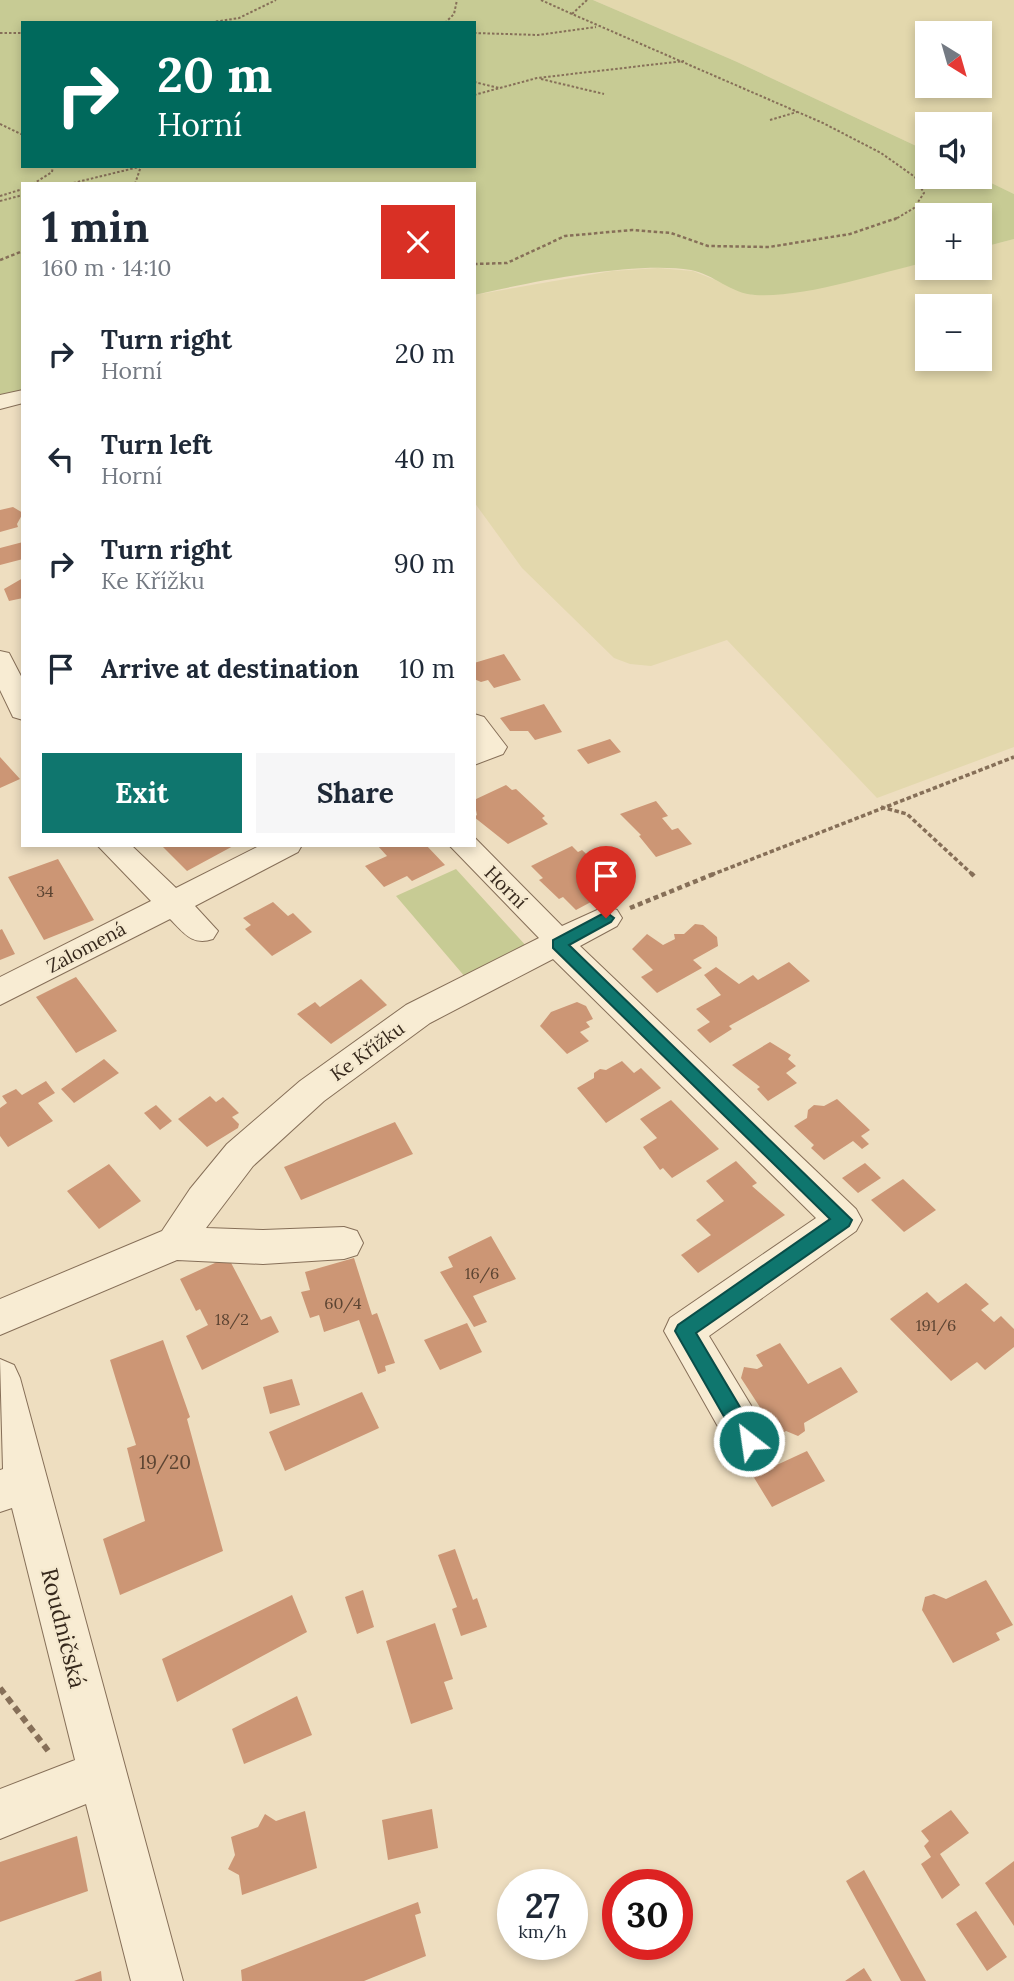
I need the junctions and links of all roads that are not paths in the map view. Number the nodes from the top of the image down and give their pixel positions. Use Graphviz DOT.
graph roads {
  1 [pos="21,397"];
  2 [pos="0,402"];
  3 [pos="0,659"];
  4 [pos="21,706"];
  5 [pos="476,729"];
  6 [pos="483,752"];
  7 [pos="114,847"];
  8 [pos="283,847"];
  9 [pos="466,847"];
  10 [pos="173,902"];
  11 [pos="606,918"];
  12 [pos="202,931"];
  13 [pos="553,937"];
  14 [pos="0,992"];
  15 [pos="175,1243"];
  16 [pos="344,1243"];
  17 [pos="0,1317"];
  18 [pos="0,1378"];
  19 [pos="749,1441"];
  20 [pos="13,1487"];
  21 [pos="101,1774"];
  22 [pos="0,1814"];
  23 [pos="157,1981"];
  1 -- 2 [label="street"];
  3 -- 4 [label="street"];
  5 -- 6 [label="street"];
  7 -- 10 [label="street"];
  8 -- 10 [label="street, Zalomená"];
  9 -- 13 [label="street, Horní"];
  10 -- 12 [label="street"];
  10 -- 14 [label="street, Zalomená"];
  11 -- 13 [label="street, Ke Křížku"];
  13 -- 15 [label="street, Ke Křížku"];
  13 -- 19 [label="street, Horní"];
  15 -- 16 [label="street"];
  15 -- 17 [label="street"];
  18 -- 20 [label="street, Roudničská"];
  20 -- 21 [label="street, Roudničská"];
  21 -- 22 [label="street"];
  21 -- 23 [label="street, Roudničská"];
}
